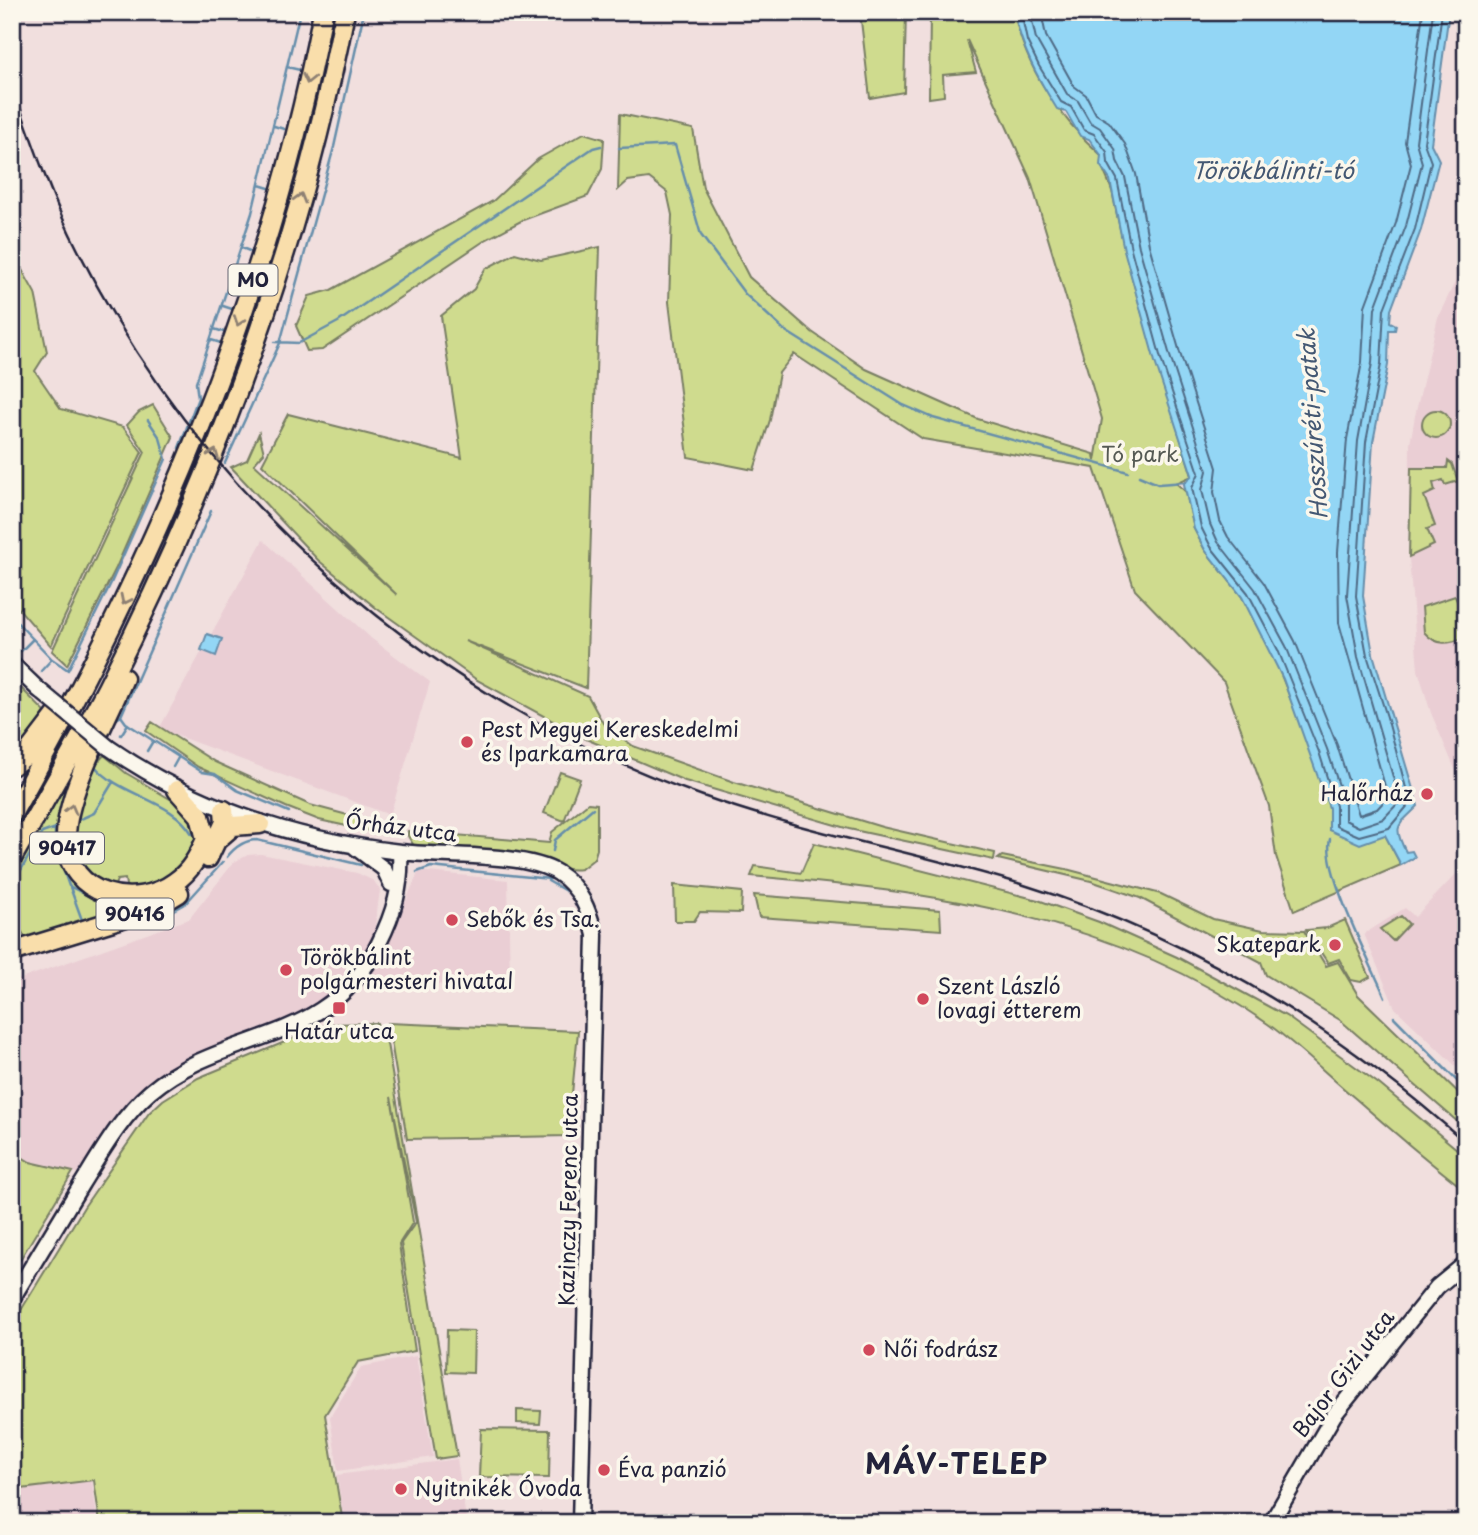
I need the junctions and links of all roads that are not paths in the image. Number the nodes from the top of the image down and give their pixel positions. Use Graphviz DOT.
graph roads {
  1 [pos="323,12"];
  2 [pos="345,12"];
  3 [pos="144,613"];
  4 [pos="12,664"];
  5 [pos="80,689"];
  6 [pos="12,766"];
  7 [pos="177,790"];
  8 [pos="224,810"];
  9 [pos="12,814"];
  10 [pos="260,824"];
  11 [pos="212,839"];
  12 [pos="351,846"];
  13 [pos="400,852"];
  14 [pos="427,855"];
  15 [pos="12,859"];
  16 [pos="396,881"];
  17 [pos="571,884"];
  18 [pos="12,952"];
  19 [pos="1466,1263"];
  20 [pos="12,1299"];
  21 [pos="580,1523"];
  22 [pos="1271,1523"];
  1 -- 5 [label="highway, M0, one-way"];
  3 -- 2 [label="highway, M0, one-way"];
  11 -- 3 [label="highway, 90417, one-way"];
  3 -- 15 [label="highway, M0"];
  4 -- 7 [label="street, Őrház utca, bridge"];
  5 -- 6 [label="highway"];
  5 -- 9 [label="highway, M0"];
  7 -- 8 [label="street, Őrház utca"];
  7 -- 11 [label="highway"];
  8 -- 10 [label="street, Őrház utca"];
  8 -- 11 [label="highway, 90416"];
  10 -- 11 [label="highway"];
  10 -- 12 [label="street, Őrház utca"];
  11 -- 18 [label="highway, 90416"];
  12 -- 13 [label="street, Őrház utca"];
  12 -- 16 [label="street"];
  13 -- 14 [label="street, Őrház utca"];
  13 -- 16 [label="street"];
  14 -- 16 [label="street"];
  14 -- 17 [label="street, Őrház utca"];
  16 -- 20 [label="street"];
  17 -- 21 [label="street, Kazinczy Ferenc utca"];
  19 -- 22 [label="street, Bajor Gizi utca"];
}
